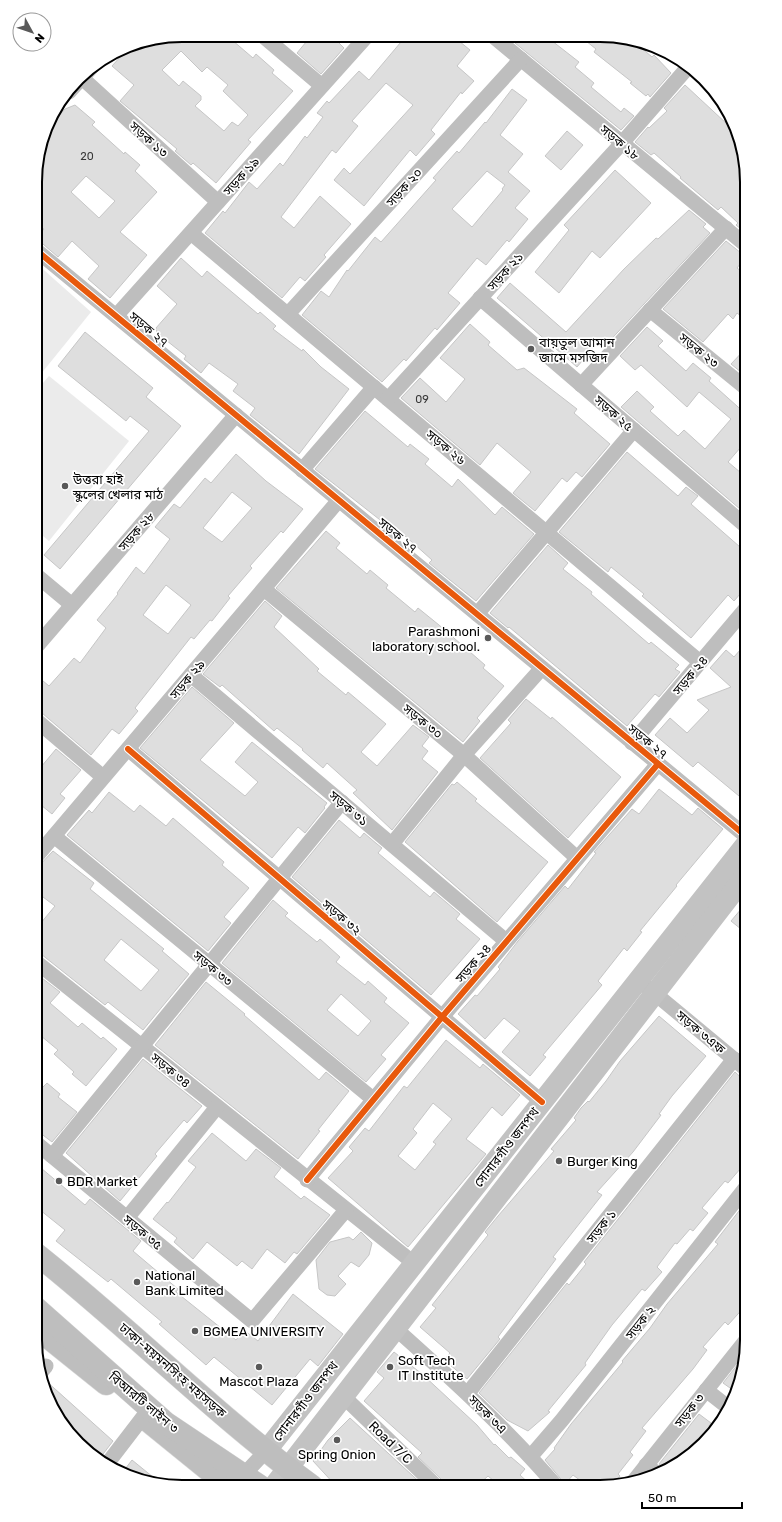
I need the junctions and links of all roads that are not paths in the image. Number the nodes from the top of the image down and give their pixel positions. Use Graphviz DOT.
graph roads {
  1 [pos="270,42"];
  2 [pos="362,42"];
  3 [pos="500,42"];
  4 [pos="521,59"];
  5 [pos="685,72"];
  6 [pos="89,78"];
  7 [pos="322,86"];
  8 [pos="622,143"];
  9 [pos="218,202"];
  10 [pos="726,228"];
  11 [pos="191,232"];
  12 [pos="740,240"];
  13 [pos="42,255"];
  14 [pos="480,298"];
  15 [pos="650,310"];
  16 [pos="288,314"];
  17 [pos="116,316"];
  18 [pos="740,383"];
  19 [pos="581,385"];
  20 [pos="374,387"];
  21 [pos="388,399"];
  22 [pos="236,415"];
  23 [pos="634,430"];
  24 [pos="302,470"];
  25 [pos="339,500"];
  26 [pos="740,521"];
  27 [pos="546,532"];
  28 [pos="42,580"];
  29 [pos="264,589"];
  30 [pos="72,606"];
  31 [pos="477,614"];
  32 [pos="740,615"];
  33 [pos="42,640"];
  34 [pos="700,662"];
  35 [pos="542,668"];
  36 [pos="191,674"];
  37 [pos="42,725"];
  38 [pos="632,743"];
  39 [pos="128,749"];
  40 [pos="464,755"];
  41 [pos="658,764"];
  42 [pos="103,777"];
  43 [pos="342,802"];
  44 [pos="740,831"];
  45 [pos="54,836"];
  46 [pos="392,844"];
  47 [pos="42,850"];
  48 [pos="740,852"];
  49 [pos="577,858"];
  50 [pos="280,879"];
  51 [pos="740,883"];
  52 [pos="506,941"];
  53 [pos="209,964"];
  54 [pos="42,967"];
  55 [pos="638,980"];
  56 [pos="655,993"];
  57 [pos="442,1017"];
  58 [pos="142,1046"];
  59 [pos="734,1059"];
  60 [pos="740,1064"];
  61 [pos="373,1099"];
  62 [pos="542,1102"];
  63 [pos="217,1107"];
  64 [pos="42,1148"];
  65 [pos="52,1156"];
  66 [pos="307,1180"];
  67 [pos="740,1195"];
  68 [pos="346,1210"];
  69 [pos="126,1218"];
  70 [pos="42,1259"];
  71 [pos="415,1264"];
  72 [pos="42,1313"];
  73 [pos="396,1329"];
  74 [pos="42,1332"];
  75 [pos="740,1348"];
  76 [pos="706,1390"];
  77 [pos="468,1393"];
  78 [pos="344,1397"];
  79 [pos="724,1404"];
  80 [pos="137,1425"];
  81 [pos="266,1451"];
  82 [pos="531,1456"];
  83 [pos="110,1460"];
  84 [pos="288,1468"];
  85 [pos="652,1470"];
  86 [pos="219,1480"];
  87 [pos="239,1480"];
  88 [pos="251,1480"];
  89 [pos="279,1480"];
  90 [pos="304,1480"];
  91 [pos="431,1480"];
  92 [pos="551,1480"];
  1 -- 7 [label="street"];
  2 -- 7 [label="street, সড়ক ১৯"];
  3 -- 4 [label="street, সড়ক ১৮"];
  4 -- 8 [label="street, সড়ক ১৮"];
  4 -- 16 [label="street, সড়ক ২০"];
  5 -- 8 [label="street, সড়ক ২১"];
  6 -- 9 [label="street, সড়ক ১৩"];
  7 -- 9 [label="street, সড়ক ১৯"];
  8 -- 10 [label="street, সড়ক ১৮"];
  8 -- 14 [label="street, সড়ক ২১"];
  9 -- 11 [label="street, সড়ক ১৯"];
  10 -- 12 [label="street, সড়ক ১৮"];
  10 -- 15 [label="street"];
  11 -- 16 [label="street, সড়ক ২৬"];
  11 -- 17 [label="street, সড়ক ১৯"];
  13 -- 17 [label="street, সড়ক ২৭"];
  14 -- 19 [label="street, সড়ক ২৫"];
  14 -- 21 [label="street, সড়ক ২১"];
  15 -- 18 [label="street, সড়ক ২৩"];
  15 -- 19 [label="street"];
  16 -- 20 [label="street, সড়ক ২৬"];
  17 -- 22 [label="street, সড়ক ২৭"];
  19 -- 23 [label="street, সড়ক ২৫"];
  20 -- 21 [label="street, সড়ক ২৬"];
  20 -- 24 [label="street"];
  21 -- 27 [label="street, সড়ক ২৬"];
  22 -- 24 [label="street, সড়ক ২৭"];
  22 -- 30 [label="street, সড়ক ২৮"];
  23 -- 26 [label="street, সড়ক ২৫"];
  23 -- 27 [label="street"];
  24 -- 25 [label="street, সড়ক ২৭"];
  25 -- 29 [label="street, সড়ক ২৯"];
  25 -- 31 [label="street, সড়ক ২৭"];
  27 -- 31 [label="street"];
  27 -- 34 [label="street, সড়ক ২৬"];
  28 -- 30 [label="street"];
  29 -- 36 [label="street, সড়ক ২৯"];
  29 -- 40 [label="street, সড়ক ৩০"];
  30 -- 33 [label="street, সড়ক ২৮"];
  31 -- 35 [label="street, সড়ক ২৭"];
  32 -- 34 [label="street, সড়ক ২৪"];
  34 -- 38 [label="street, সড়ক ২৪"];
  35 -- 38 [label="street, সড়ক ২৭"];
  35 -- 40 [label="street"];
  36 -- 39 [label="street, সড়ক ২৯"];
  36 -- 43 [label="street, সড়ক ৩১"];
  37 -- 42 [label="street"];
  38 -- 41 [label="street, সড়ক ২৭"];
  39 -- 42 [label="street, সড়ক ২৯"];
  39 -- 50 [label="street, সড়ক ৩২"];
  40 -- 46 [label="street"];
  40 -- 49 [label="street, সড়ক ৩০"];
  41 -- 44 [label="street, সড়ক ২৭"];
  41 -- 49 [label="street, সড়ক ২৪"];
  42 -- 45 [label="street, সড়ক ২৯"];
  43 -- 46 [label="street, সড়ক ৩১"];
  43 -- 50 [label="street"];
  45 -- 47 [label="street, সড়ক ২৯"];
  45 -- 53 [label="street, সড়ক ৩৩"];
  46 -- 52 [label="street, সড়ক ৩১"];
  48 -- 55 [label="main road, সোনারগাঁও জনপথ"];
  49 -- 52 [label="street, সড়ক ২৪"];
  50 -- 53 [label="street"];
  50 -- 57 [label="street, সড়ক ৩২"];
  51 -- 56 [label="main road, সোনারগাঁও জনপথ"];
  52 -- 57 [label="street, সড়ক ২৪"];
  53 -- 58 [label="street"];
  53 -- 61 [label="street, সড়ক ৩৩"];
  54 -- 58 [label="street, সড়ক ৩৪"];
  55 -- 56 [label="street, সড়ক ৩এফ"];
  55 -- 62 [label="main road, সোনারগাঁও জনপথ"];
  56 -- 59 [label="street, সড়ক ৩এফ"];
  56 -- 73 [label="main road, সোনারগাঁও জনপথ"];
  57 -- 61 [label="street, সড়ক ২৪"];
  57 -- 62 [label="street, সড়ক ৩২"];
  58 -- 63 [label="street, সড়ক ৩৪"];
  58 -- 65 [label="street"];
  59 -- 60 [label="street, সড়ক ৩এফ"];
  59 -- 77 [label="street, সড়ক ১"];
  61 -- 66 [label="street, সড়ক ২৪"];
  62 -- 71 [label="main road, সোনারগাঁও জনপথ"];
  63 -- 66 [label="street, সড়ক ৩৪"];
  63 -- 69 [label="street"];
  64 -- 65 [label="street, সড়ক ৩৫"];
  65 -- 69 [label="street, সড়ক ৩৫"];
  66 -- 68 [label="street, সড়ক ৩৪"];
  67 -- 82 [label="street, সড়ক ২"];
  68 -- 69 [label="street, সড়ক ৩৫"];
  68 -- 71 [label="street, সড়ক ৩৪"];
  70 -- 81 [label="highway, ঢাকা-ময়মনসিংহ মহাসড়ক"];
  71 -- 81 [label="main road, সোনারগাঁও জনপথ"];
  72 -- 88 [label="highway, বিআরটি লাইন ৩"];
  73 -- 77 [label="street, সড়ক ৩এ"];
  73 -- 78 [label="main road, সোনারগাঁও জনপথ"];
  74 -- 80 [label="highway"];
  75 -- 76 [label="street, সড়ক ৩"];
  76 -- 79 [label="street"];
  76 -- 85 [label="street, সড়ক ৩"];
  77 -- 82 [label="street, সড়ক ৩এ"];
  78 -- 84 [label="main road, সোনারগাঁও জনপথ"];
  78 -- 91 [label="street, Road 7/C"];
  80 -- 83 [label="street"];
  80 -- 86 [label="highway"];
  81 -- 84 [label="highway, ঢাকা-ময়মনসিংহ মহাসড়ক"];
  81 -- 87 [label="street"];
  82 -- 92 [label="street, সড়ক ৩এ"];
  84 -- 89 [label="main road, সোনারগাঁও জনপথ"];
  84 -- 90 [label="highway, ঢাকা-ময়মনসিংহ মহাসড়ক"];
}
